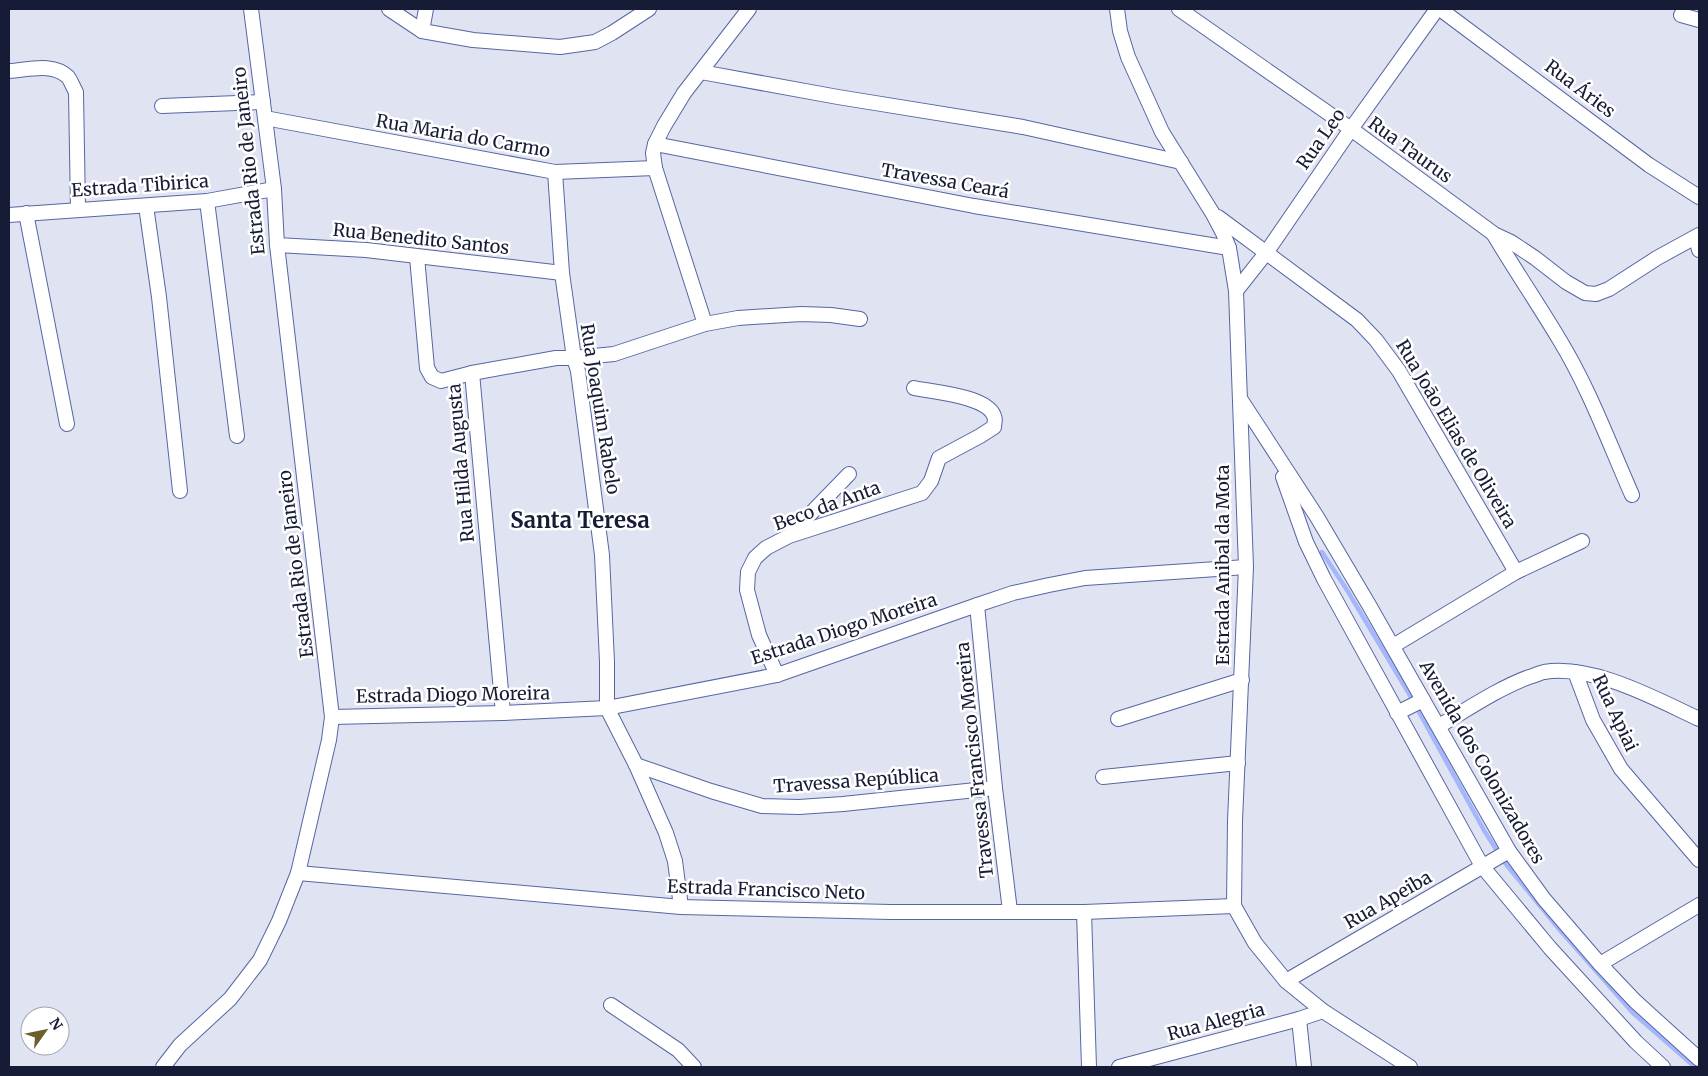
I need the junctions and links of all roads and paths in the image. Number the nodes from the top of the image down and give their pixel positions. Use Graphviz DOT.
graph roads {
  1 [pos="250,9"];
  2 [pos="389,9"];
  3 [pos="426,9"];
  4 [pos="649,9"];
  5 [pos="749,9"];
  6 [pos="1117,9"];
  7 [pos="1179,9"];
  8 [pos="1438,9"];
  9 [pos="1681,15"];
  10 [pos="1699,20"];
  11 [pos="422,30"];
  12 [pos="9,71"];
  13 [pos="701,72"];
  14 [pos="263,102"];
  15 [pos="162,106"];
  16 [pos="265,118"];
  17 [pos="1351,129"];
  18 [pos="655,144"];
  19 [pos="1181,162"];
  20 [pos="655,168"];
  21 [pos="555,172"];
  22 [pos="274,189"];
  23 [pos="1699,197"];
  24 [pos="207,202"];
  25 [pos="146,206"];
  26 [pos="78,210"];
  27 [pos="26,213"];
  28 [pos="1213,214"];
  29 [pos="9,215"];
  30 [pos="1494,234"];
  31 [pos="1698,240"];
  32 [pos="277,245"];
  33 [pos="1229,248"];
  34 [pos="1266,253"];
  35 [pos="417,257"];
  36 [pos="562,273"];
  37 [pos="1236,291"];
  38 [pos="860,319"];
  39 [pos="705,324"];
  40 [pos="574,358"];
  41 [pos="472,373"];
  42 [pos="914,388"];
  43 [pos="1240,400"];
  44 [pos="67,424"];
  45 [pos="237,436"];
  46 [pos="1273,452"];
  47 [pos="850,474"];
  48 [pos="180,492"];
  49 [pos="1632,495"];
  50 [pos="789,536"];
  51 [pos="1582,542"];
  52 [pos="1246,567"];
  53 [pos="1516,572"];
  54 [pos="978,604"];
  55 [pos="1393,646"];
  56 [pos="1575,672"];
  57 [pos="777,674"];
  58 [pos="1242,680"];
  59 [pos="1421,701"];
  60 [pos="607,708"];
  61 [pos="1400,712"];
  62 [pos="503,713"];
  63 [pos="332,717"];
  64 [pos="1118,718"];
  65 [pos="1699,719"];
  66 [pos="1439,726"];
  67 [pos="1238,763"];
  68 [pos="636,765"];
  69 [pos="1103,777"];
  70 [pos="995,788"];
  71 [pos="1506,852"];
  72 [pos="1699,860"];
  73 [pos="1486,864"];
  74 [pos="298,873"];
  75 [pos="1699,905"];
  76 [pos="1234,906"];
  77 [pos="681,908"];
  78 [pos="1010,911"];
  79 [pos="1084,912"];
  80 [pos="1600,964"];
  81 [pos="1286,981"];
  82 [pos="611,1005"];
  83 [pos="1323,1011"];
  84 [pos="1299,1019"];
  85 [pos="1699,1059"];
  86 [pos="163,1067"];
  87 [pos="694,1067"];
  88 [pos="1089,1067"];
  89 [pos="1118,1067"];
  90 [pos="1304,1067"];
  91 [pos="1410,1067"];
  92 [pos="1663,1067"];
  1 -- 14 [label="street, Estrada Rio de Janeiro"];
  2 -- 11 [label="street"];
  3 -- 11 [label="street"];
  4 -- 11 [label="street"];
  5 -- 13 [label="street"];
  6 -- 19 [label="street, Estrada Anibal da Mota"];
  7 -- 17 [label="street, Rua Taurus"];
  8 -- 17 [label="street, Rua Leo"];
  8 -- 23 [label="street, Rua Áries"];
  9 -- 10 [label="street"];
  12 -- 26 [label="street"];
  13 -- 18 [label="street"];
  13 -- 19 [label="street"];
  14 -- 15 [label="street"];
  14 -- 16 [label="street, Estrada Rio de Janeiro"];
  16 -- 21 [label="street, Rua Maria do Carmo"];
  16 -- 22 [label="street, Estrada Rio de Janeiro"];
  17 -- 30 [label="street, Rua Taurus"];
  17 -- 34 [label="street, Rua Leo"];
  18 -- 20 [label="street"];
  18 -- 33 [label="street, Travessa Ceará"];
  19 -- 28 [label="street, Estrada Anibal da Mota"];
  20 -- 21 [label="street, Rua Maria do Carmo"];
  20 -- 39 [label="street"];
  21 -- 36 [label="street, Rua Joaquim Rabelo"];
  22 -- 24 [label="street, Estrada Tibirica"];
  22 -- 32 [label="street, Estrada Rio de Janeiro"];
  24 -- 25 [label="street, Estrada Tibirica"];
  24 -- 45 [label="street"];
  25 -- 26 [label="street, Estrada Tibirica"];
  25 -- 48 [label="street"];
  26 -- 27 [label="street, Estrada Tibirica"];
  27 -- 29 [label="street, Estrada Tibirica"];
  27 -- 44 [label="street"];
  28 -- 33 [label="street, Estrada Anibal da Mota"];
  28 -- 34 [label="street, Rua Joāo Elias de Oliveira"];
  30 -- 31 [label="street, Rua Taurus"];
  30 -- 49 [label="street"];
  32 -- 35 [label="street, Rua Benedito Santos"];
  32 -- 63 [label="street, Estrada Rio de Janeiro"];
  33 -- 37 [label="street, Estrada Anibal da Mota"];
  34 -- 37 [label="street, Rua Leo"];
  34 -- 53 [label="street, Rua Joāo Elias de Oliveira"];
  35 -- 36 [label="street, Rua Benedito Santos"];
  35 -- 41 [label="street, Rua Hilda Augusta"];
  36 -- 40 [label="street, Rua Joaquim Rabelo"];
  37 -- 43 [label="street, Estrada Anibal da Mota"];
  38 -- 39 [label="street"];
  39 -- 40 [label="street"];
  40 -- 41 [label="street"];
  40 -- 60 [label="street, Rua Joaquim Rabelo"];
  41 -- 62 [label="street, Rua Hilda Augusta"];
  42 -- 50 [label="street, Beco da Anta"];
  43 -- 46 [label="street, Avenida dos Colonizadores"];
  43 -- 52 [label="street, Estrada Anibal da Mota"];
  46 -- 55 [label="street, Avenida dos Colonizadores"];
  46 -- 61 [label="street, Avenida dos Colonizadores"];
  47 -- 50 [label="street"];
  50 -- 57 [label="street, Beco da Anta"];
  51 -- 53 [label="street"];
  52 -- 54 [label="street, Estrada Diogo Moreira"];
  52 -- 58 [label="street, Estrada Anibal da Mota"];
  53 -- 55 [label="street"];
  54 -- 57 [label="street, Estrada Diogo Moreira"];
  54 -- 70 [label="street, Travessa Francisco Moreira"];
  55 -- 59 [label="street, Avenida dos Colonizadores"];
  56 -- 65 [label="street"];
  56 -- 66 [label="street"];
  56 -- 72 [label="street, Rua Apiai"];
  57 -- 60 [label="street, Estrada Diogo Moreira"];
  58 -- 64 [label="street"];
  58 -- 67 [label="street, Estrada Anibal da Mota"];
  59 -- 61 [label="street"];
  59 -- 66 [label="street, Avenida dos Colonizadores"];
  60 -- 62 [label="street, Estrada Diogo Moreira"];
  60 -- 68 [label="street, Rua Joaquim Rabelo"];
  61 -- 73 [label="street, Avenida dos Colonizadores"];
  62 -- 63 [label="street, Estrada Diogo Moreira"];
  63 -- 74 [label="street, Estrada Rio de Janeiro"];
  66 -- 71 [label="street, Avenida dos Colonizadores"];
  67 -- 69 [label="street"];
  67 -- 76 [label="street, Estrada Anibal da Mota"];
  68 -- 70 [label="street, Travessa República"];
  68 -- 77 [label="street, Rua Joaquim Rabelo"];
  70 -- 78 [label="street, Travessa Francisco Moreira"];
  71 -- 73 [label="street, Rua Apeiba"];
  71 -- 80 [label="street, Avenida dos Colonizadores"];
  73 -- 81 [label="street, Rua Apeiba"];
  73 -- 92 [label="street, Avenida dos Colonizadores"];
  74 -- 77 [label="street, Estrada Francisco Neto"];
  74 -- 86 [label="street, Estrada Rio de Janeiro"];
  75 -- 80 [label="street"];
  76 -- 79 [label="street, Estrada Francisco Neto"];
  76 -- 81 [label="street"];
  77 -- 78 [label="street, Estrada Francisco Neto"];
  78 -- 79 [label="street, Estrada Francisco Neto"];
  79 -- 88 [label="street"];
  80 -- 85 [label="street, Avenida dos Colonizadores"];
  81 -- 83 [label="street"];
  82 -- 87 [label="street"];
  83 -- 84 [label="street, Rua Alegria"];
  83 -- 91 [label="street"];
  84 -- 89 [label="street, Rua Alegria"];
  84 -- 90 [label="street"];
}
